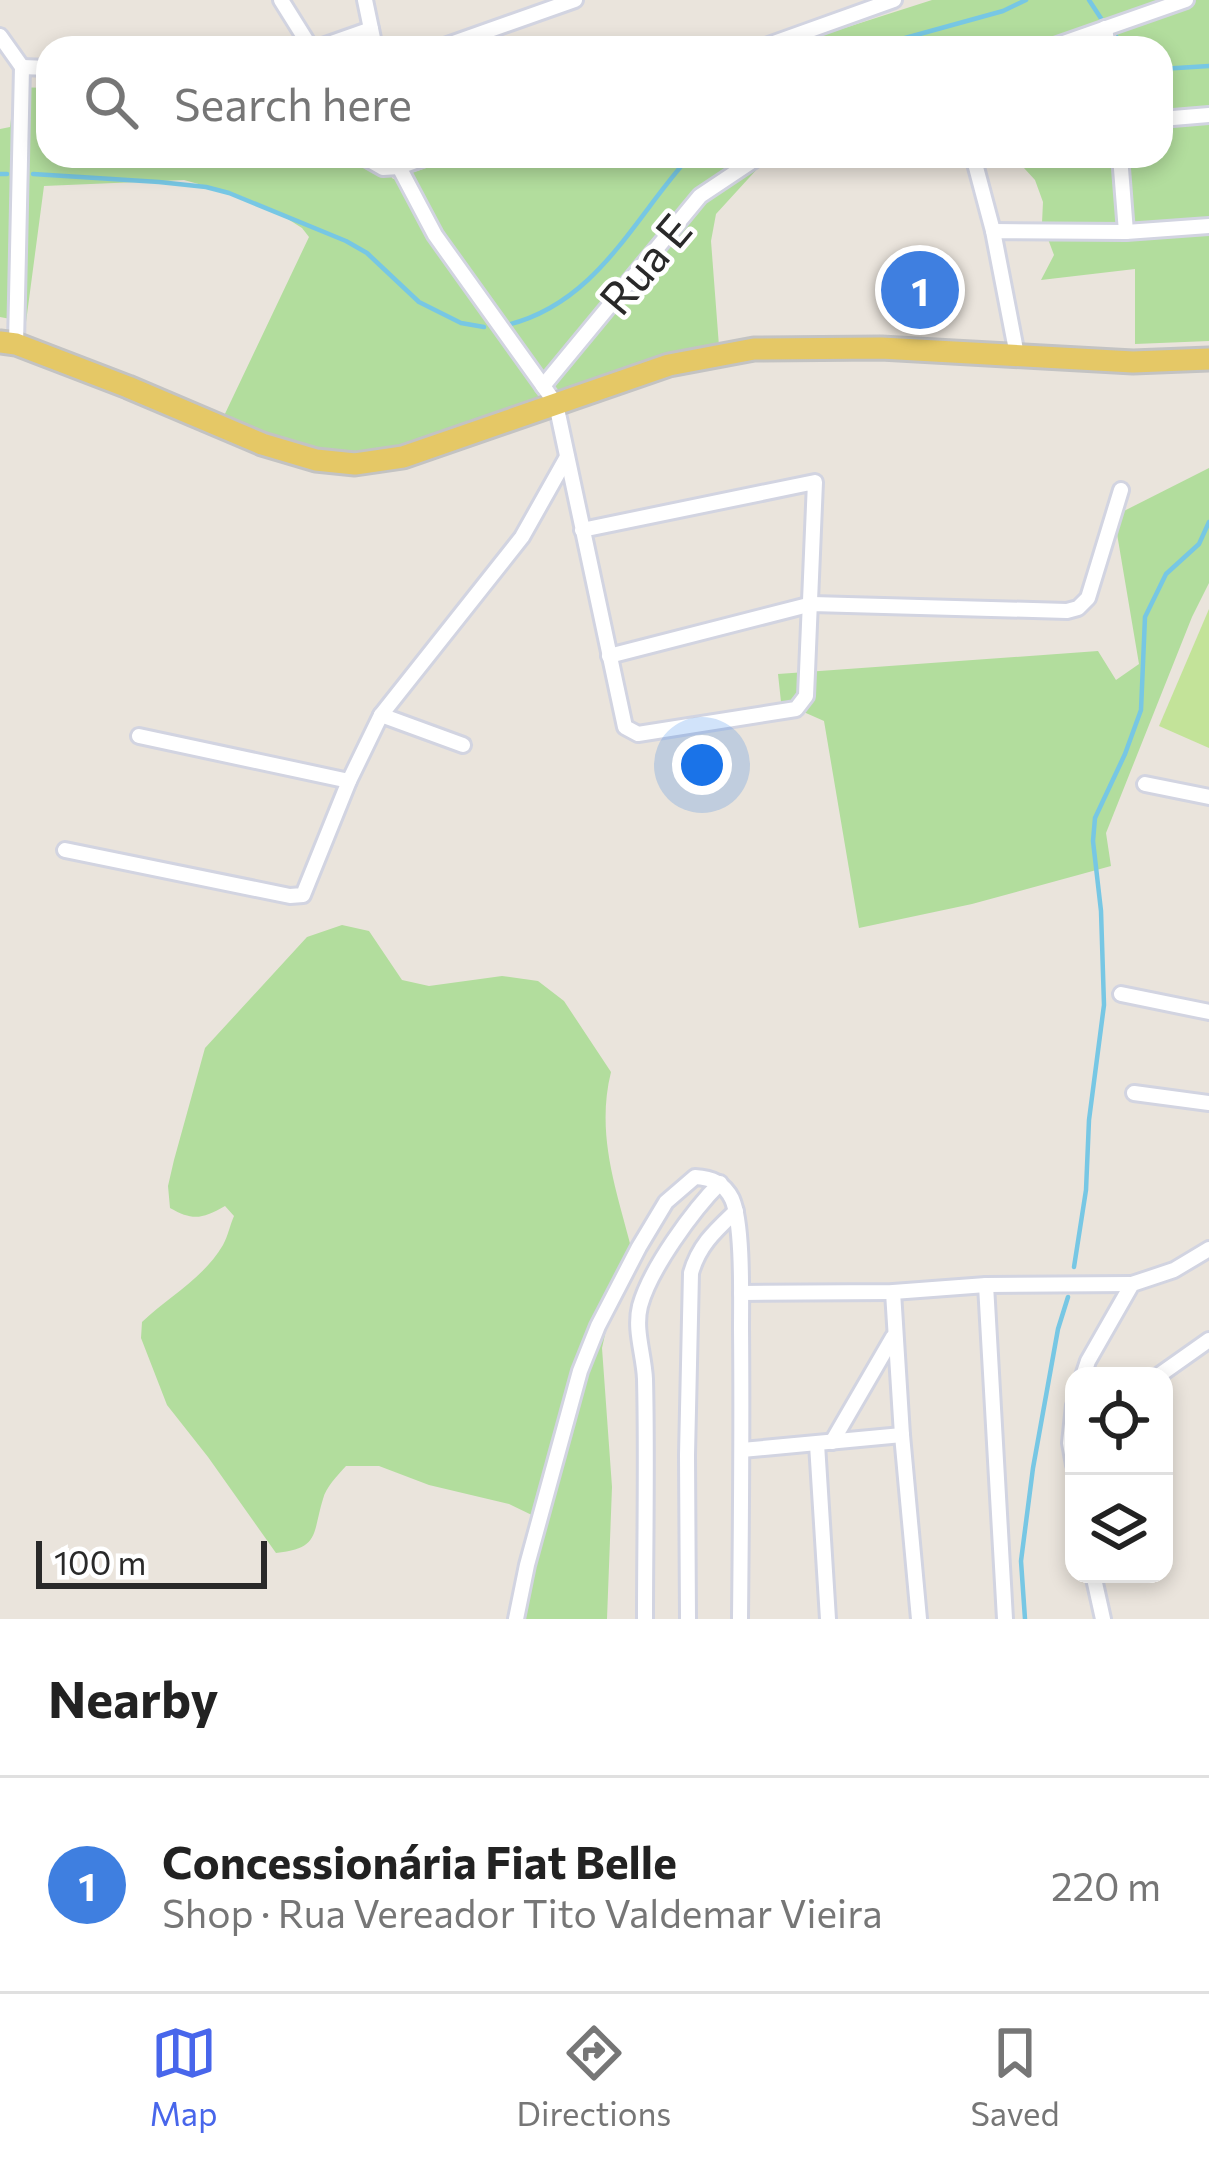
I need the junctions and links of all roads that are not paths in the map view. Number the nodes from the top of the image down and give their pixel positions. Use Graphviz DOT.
graph roads {
  1 [pos="281,0"];
  2 [pos="365,0"];
  3 [pos="575,0"];
  4 [pos="895,0"];
  5 [pos="1186,0"];
  6 [pos="1109,27"];
  7 [pos="371,29"];
  8 [pos="0,36"];
  9 [pos="306,36"];
  10 [pos="350,36"];
  11 [pos="372,36"];
  12 [pos="473,36"];
  13 [pos="794,36"];
  14 [pos="1083,36"];
  15 [pos="1109,36"];
  16 [pos="22,67"];
  17 [pos="36,68"];
  18 [pos="1209,115"];
  19 [pos="1173,118"];
  20 [pos="391,168"];
  21 [pos="742,168"];
  22 [pos="976,168"];
  23 [pos="1121,168"];
  24 [pos="1209,226"];
  25 [pos="992,231"];
  26 [pos="1126,232"];
  27 [pos="8,343"];
  28 [pos="1017,355"];
  29 [pos="1209,359"];
  30 [pos="550,395"];
  31 [pos="567,457"];
  32 [pos="1121,490"];
  33 [pos="582,530"];
  34 [pos="812,604"];
  35 [pos="609,656"];
  36 [pos="381,716"];
  37 [pos="139,736"];
  38 [pos="463,745"];
  39 [pos="349,781"];
  40 [pos="1144,784"];
  41 [pos="1209,797"];
  42 [pos="65,850"];
  43 [pos="1120,994"];
  44 [pos="1209,1012"];
  45 [pos="1134,1093"];
  46 [pos="1209,1103"];
  47 [pos="721,1184"];
  48 [pos="736,1211"];
  49 [pos="1209,1249"];
  50 [pos="1132,1284"];
  51 [pos="986,1285"];
  52 [pos="893,1292"];
  53 [pos="741,1294"];
  54 [pos="895,1334"];
  55 [pos="1209,1340"];
  56 [pos="1086,1367"];
  57 [pos="1168,1367"];
  58 [pos="902,1435"];
  59 [pos="825,1443"];
  60 [pos="742,1450"];
  61 [pos="1095,1583"];
  62 [pos="516,1619"];
  63 [pos="645,1619"];
  64 [pos="688,1619"];
  65 [pos="740,1619"];
  66 [pos="828,1619"];
  67 [pos="919,1619"];
  68 [pos="1005,1619"];
  69 [pos="1103,1619"];
  1 -- 9 [label="street"];
  2 -- 7 [label="street"];
  3 -- 12 [label="street"];
  4 -- 13 [label="street"];
  5 -- 6 [label="street"];
  6 -- 14 [label="street"];
  6 -- 15 [label="street"];
  7 -- 10 [label="street"];
  7 -- 11 [label="street"];
  8 -- 16 [label="street"];
  16 -- 17 [label="street"];
  16 -- 27 [label="street"];
  18 -- 19 [label="street"];
  20 -- 30 [label="street"];
  21 -- 30 [label="street, Rua E"];
  22 -- 25 [label="street"];
  23 -- 26 [label="street"];
  24 -- 26 [label="street"];
  25 -- 26 [label="street"];
  25 -- 28 [label="street"];
  27 -- 30 [label="main road"];
  28 -- 29 [label="main road"];
  28 -- 30 [label="main road"];
  30 -- 31 [label="street"];
  31 -- 33 [label="street"];
  31 -- 36 [label="street"];
  32 -- 34 [label="street"];
  33 -- 34 [label="street"];
  33 -- 35 [label="street"];
  34 -- 35 [label="street"];
  34 -- 35 [label="street"];
  36 -- 38 [label="street"];
  36 -- 39 [label="street"];
  37 -- 39 [label="street"];
  39 -- 42 [label="street"];
  40 -- 41 [label="street"];
  43 -- 44 [label="street"];
  45 -- 46 [label="street"];
  47 -- 48 [label="street"];
  47 -- 62 [label="street"];
  47 -- 63 [label="street"];
  48 -- 53 [label="street"];
  48 -- 64 [label="street"];
  49 -- 50 [label="street"];
  50 -- 51 [label="street"];
  50 -- 56 [label="street"];
  51 -- 52 [label="street"];
  51 -- 68 [label="street"];
  52 -- 53 [label="street"];
  52 -- 54 [label="street"];
  53 -- 60 [label="street"];
  54 -- 58 [label="street"];
  54 -- 59 [label="street"];
  55 -- 57 [label="street"];
  58 -- 59 [label="street"];
  58 -- 67 [label="street"];
  59 -- 60 [label="street"];
  59 -- 66 [label="street"];
  60 -- 65 [label="street"];
  61 -- 69 [label="street"];
}
